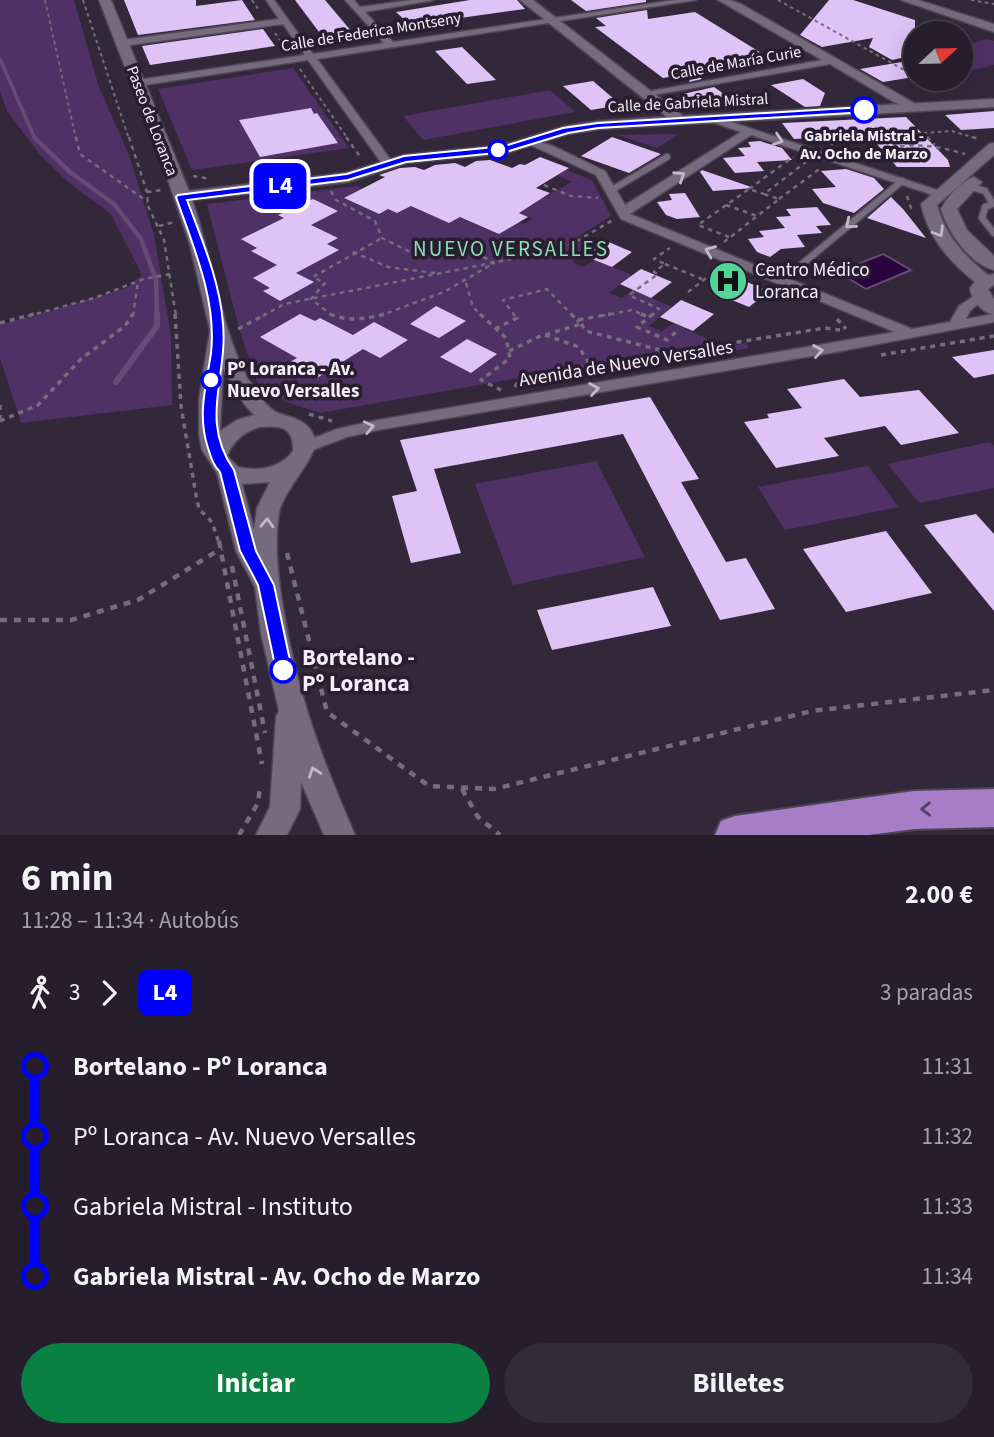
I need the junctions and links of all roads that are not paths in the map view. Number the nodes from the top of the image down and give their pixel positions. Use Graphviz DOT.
graph roads {
  1 [pos="105,0"];
  2 [pos="270,0"];
  3 [pos="349,0"];
  4 [pos="430,0"];
  5 [pos="526,0"];
  6 [pos="692,0"];
  7 [pos="722,0"];
  8 [pos="907,0"];
  9 [pos="930,0"];
  10 [pos="359,10"];
  11 [pos="994,20"];
  12 [pos="285,21"];
  13 [pos="553,21"];
  14 [pos="994,28"];
  15 [pos="123,43"];
  16 [pos="391,45"];
  17 [pos="308,53"];
  18 [pos="830,61"];
  19 [pos="138,83"];
  20 [pos="646,95"];
  21 [pos="994,103"];
  22 [pos="916,107"];
  23 [pos="713,118"];
  24 [pos="678,120"];
  25 [pos="749,131"];
  26 [pos="529,142"];
  27 [pos="990,144"];
  28 [pos="667,157"];
  29 [pos="387,163"];
  30 [pos="994,164"];
  31 [pos="902,181"];
  32 [pos="968,187"];
  33 [pos="940,193"];
  34 [pos="612,194"];
  35 [pos="181,197"];
  36 [pos="623,214"];
  37 [pos="994,233"];
  38 [pos="994,265"];
  39 [pos="783,280"];
  40 [pos="986,286"];
  41 [pos="994,309"];
  42 [pos="994,318"];
  43 [pos="956,324"];
  44 [pos="227,326"];
  45 [pos="909,332"];
  46 [pos="271,419"];
  47 [pos="298,457"];
  48 [pos="222,463"];
  49 [pos="266,585"];
  50 [pos="290,705"];
  51 [pos="994,808"];
  52 [pos="271,835"];
  53 [pos="340,835"];
  54 [pos="735,835"];
  1 -- 15 [label="street, Paseo de Loranca"];
  2 -- 12 [label="street"];
  3 -- 10 [label="street"];
  4 -- 10 [label="street"];
  5 -- 13 [label="street"];
  6 -- 13 [label="street, Calle de Federica Montseny"];
  7 -- 18 [label="street"];
  8 -- 14 [label="street"];
  9 -- 11 [label="street"];
  10 -- 16 [label="street"];
  12 -- 15 [label="street"];
  12 -- 17 [label="street"];
  13 -- 16 [label="street, Calle de Federica Montseny"];
  13 -- 20 [label="street"];
  15 -- 19 [label="street, Paseo de Loranca"];
  16 -- 17 [label="street, Calle de Federica Montseny"];
  17 -- 19 [label="street, Calle de Federica Montseny"];
  17 -- 29 [label="street"];
  18 -- 20 [label="street, Calle de María Curie"];
  18 -- 22 [label="street"];
  19 -- 35 [label="street, Paseo de Loranca"];
  20 -- 24 [label="street"];
  21 -- 22 [label="street, Calle de Gabriela Mistral"];
  22 -- 23 [label="street, Calle de Gabriela Mistral"];
  23 -- 24 [label="street, Calle de Gabriela Mistral"];
  23 -- 25 [label="street"];
  24 -- 26 [label="street, Calle de Gabriela Mistral"];
  25 -- 31 [label="street, one-way"];
  36 -- 25 [label="street, one-way"];
  26 -- 29 [label="street, Calle de Gabriela Mistral"];
  26 -- 34 [label="street"];
  27 -- 33 [label="street"];
  28 -- 34 [label="lane"];
  29 -- 35 [label="street, Calle de Gabriela Mistral"];
  30 -- 32 [label="street"];
  31 -- 33 [label="street"];
  31 -- 39 [label="lane, one-way"];
  32 -- 37 [label="lane"];
  32 -- 38 [label="street"];
  33 -- 40 [label="street, one-way"];
  34 -- 36 [label="street"];
  35 -- 44 [label="street, Paseo de Loranca"];
  39 -- 36 [label="street, one-way"];
  39 -- 45 [label="street"];
  40 -- 41 [label="street"];
  40 -- 43 [label="street"];
  42 -- 43 [label="street, Avenida de Nuevo Versalles"];
  43 -- 45 [label="street, Avenida de Nuevo Versalles"];
  44 -- 46 [label="street, Paseo de Loranca"];
  44 -- 48 [label="street, Paseo de Loranca"];
  47 -- 45 [label="street, Avenida de Nuevo Versalles, one-way"];
  46 -- 47 [label="street"];
  46 -- 48 [label="street"];
  47 -- 48 [label="street"];
  49 -- 47 [label="street, Paseo de Loranca, one-way"];
  48 -- 49 [label="street, Paseo de Loranca"];
  49 -- 50 [label="street, Paseo de Loranca"];
  50 -- 52 [label="street, Paseo de Loranca"];
  53 -- 50 [label="street, Paseo de Loranca, one-way"];
  51 -- 54 [label="highway, one-way"];
}
